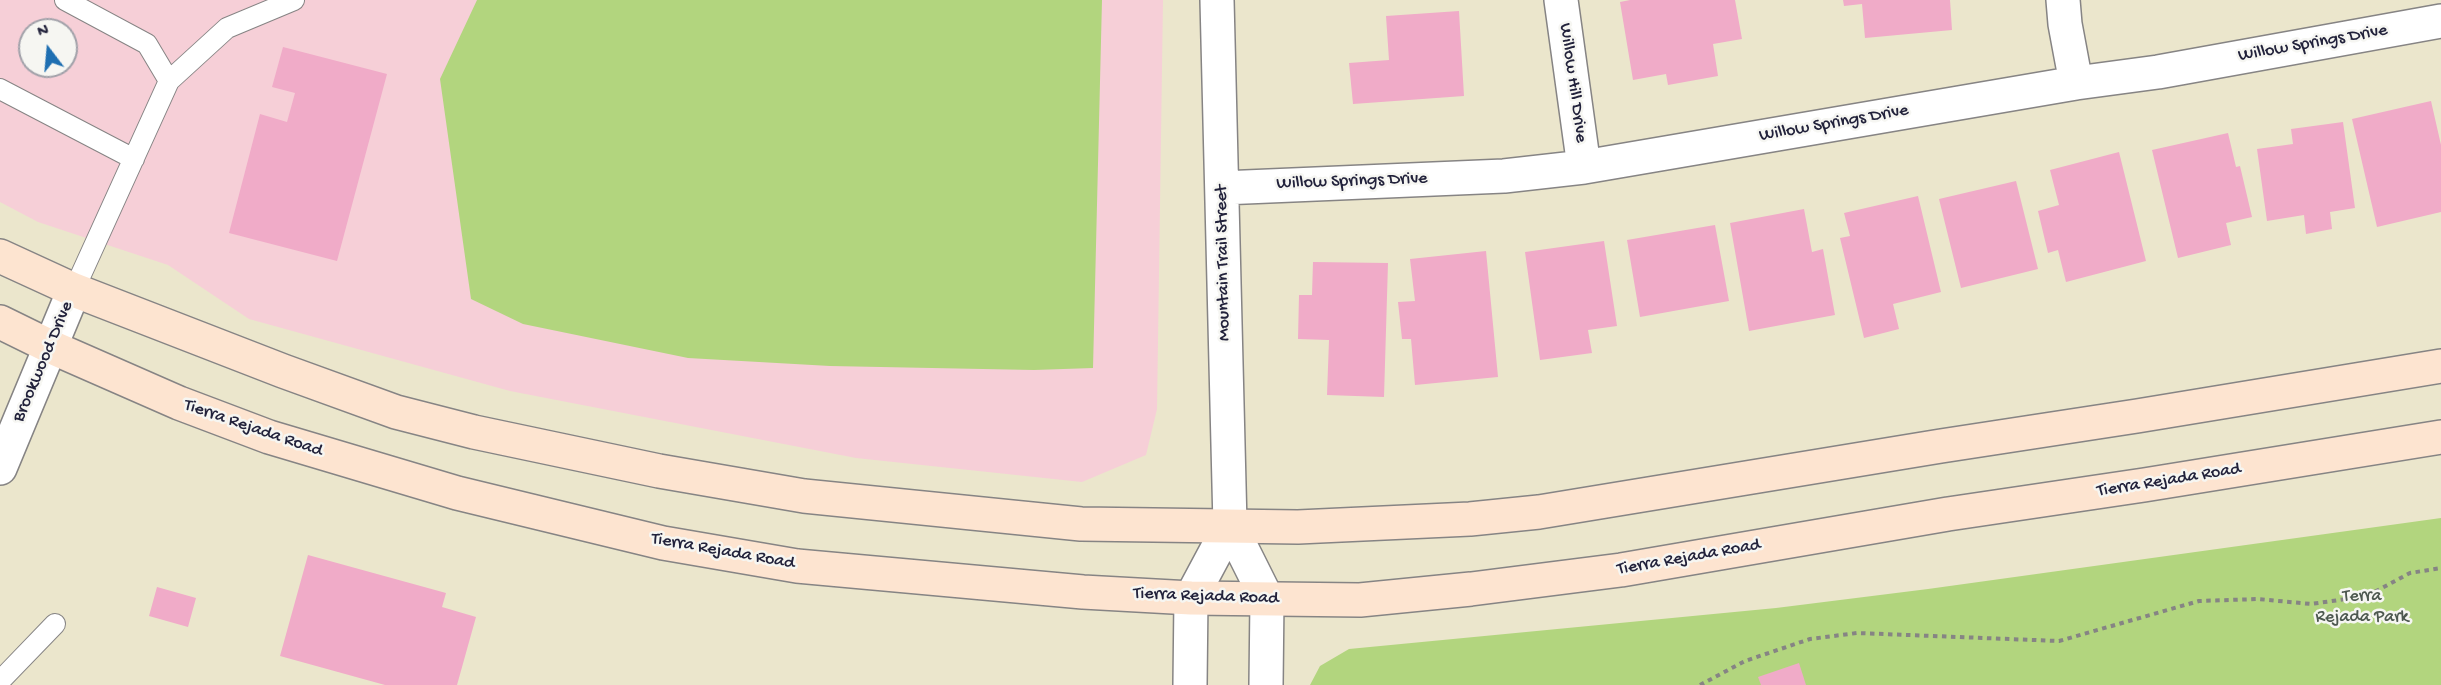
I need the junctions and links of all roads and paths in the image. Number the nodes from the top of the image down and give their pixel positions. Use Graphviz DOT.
graph roads {
  1 [pos="65,0"];
  2 [pos="294,0"];
  3 [pos="1217,0"];
  4 [pos="1561,0"];
  5 [pos="2063,0"];
  6 [pos="2441,21"];
  7 [pos="169,81"];
  8 [pos="2076,83"];
  9 [pos="0,89"];
  10 [pos="134,159"];
  11 [pos="1584,167"];
  12 [pos="1222,188"];
  13 [pos="0,256"];
  14 [pos="74,290"];
  15 [pos="0,322"];
  16 [pos="49,346"];
  17 [pos="2441,366"];
  18 [pos="2441,437"];
  19 [pos="0,468"];
  20 [pos="1230,525"];
  21 [pos="2441,568"];
  22 [pos="1191,598"];
  23 [pos="1267,599"];
  24 [pos="55,624"];
  25 [pos="0,681"];
  26 [pos="1190,685"];
  27 [pos="1266,685"];
  28 [pos="1700,685"];
  1 -- 7 [label="lane"];
  2 -- 7 [label="lane"];
  3 -- 12 [label="street, Mountain Trail Street"];
  4 -- 11 [label="street, Willow Hill Drive"];
  5 -- 8 [label="street"];
  6 -- 8 [label="street, Willow Springs Drive"];
  7 -- 10 [label="lane"];
  8 -- 11 [label="street, Willow Springs Drive"];
  9 -- 10 [label="lane"];
  10 -- 14 [label="lane"];
  11 -- 12 [label="street, Willow Springs Drive"];
  12 -- 20 [label="street, Mountain Trail Street"];
  13 -- 14 [label="main road"];
  14 -- 16 [label="street, Brookwood Drive"];
  14 -- 20 [label="main road"];
  15 -- 16 [label="main road, Tierra Rejada Road"];
  16 -- 19 [label="street, Brookwood Drive"];
  16 -- 22 [label="main road, Tierra Rejada Road"];
  17 -- 20 [label="main road"];
  18 -- 23 [label="main road, Tierra Rejada Road"];
  20 -- 22 [label="street, Mountain Trail Street"];
  20 -- 23 [label="street, Mountain Trail Street"];
  21 -- 28 [label="path"];
  22 -- 23 [label="main road, Tierra Rejada Road"];
  22 -- 26 [label="street, Mountain Trail Street"];
  23 -- 27 [label="street, Mountain Trail Street"];
  24 -- 25 [label="lane"];
}
